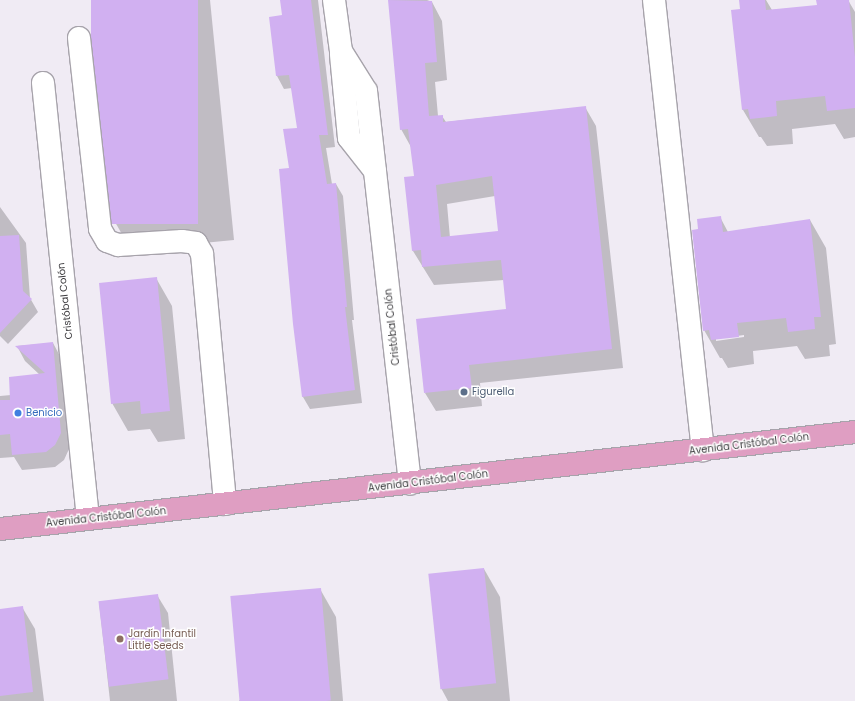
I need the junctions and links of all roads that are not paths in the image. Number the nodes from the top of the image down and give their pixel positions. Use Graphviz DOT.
graph roads {
  1 [pos="334,0"];
  2 [pos="654,0"];
  3 [pos="79,38"];
  4 [pos="43,83"];
  5 [pos="855,432"];
  6 [pos="702,450"];
  7 [pos="410,484"];
  8 [pos="226,504"];
  9 [pos="88,519"];
  10 [pos="0,529"];
  1 -- 7 [label="street, Cristóbal Colón"];
  2 -- 6 [label="street"];
  3 -- 8 [label="street"];
  4 -- 9 [label="street, Cristóbal Colón"];
  5 -- 6 [label="main road, Avenida Cristóbal Colón"];
  6 -- 7 [label="main road, Avenida Cristóbal Colón"];
  7 -- 8 [label="main road, Avenida Cristóbal Colón"];
  8 -- 9 [label="main road, Avenida Cristóbal Colón"];
  9 -- 10 [label="main road, Avenida Cristóbal Colón"];
}
